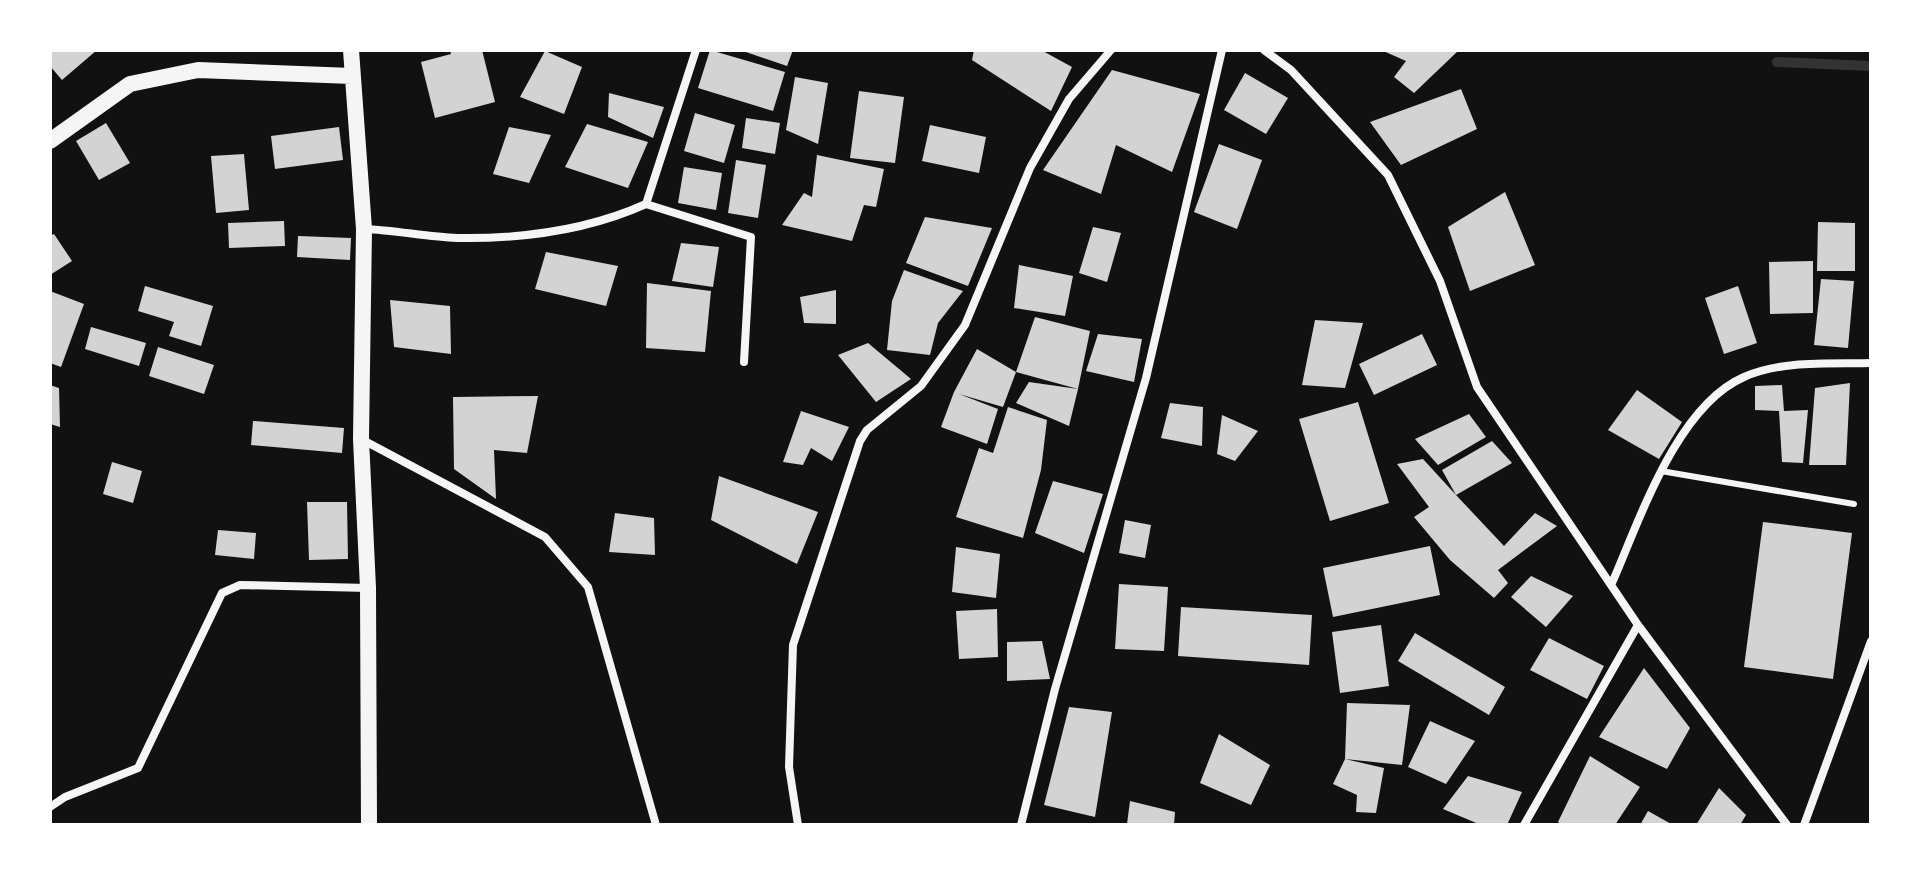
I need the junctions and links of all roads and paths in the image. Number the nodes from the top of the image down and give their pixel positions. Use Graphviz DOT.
graph roads {
  1 [pos="351,50"];
  2 [pos="696,50"];
  3 [pos="1111,50"];
  4 [pos="1222,50"];
  5 [pos="1264,50"];
  6 [pos="352,76"];
  7 [pos="50,141"];
  8 [pos="646,204"];
  9 [pos="364,229"];
  10 [pos="744,362"];
  11 [pos="1871,363"];
  12 [pos="361,439"];
  13 [pos="1661,471"];
  14 [pos="1854,504"];
  15 [pos="1612,583"];
  16 [pos="368,588"];
  17 [pos="1638,625"];
  18 [pos="1871,641"];
  19 [pos="50,807"];
  20 [pos="369,825"];
  21 [pos="656,825"];
  22 [pos="798,825"];
  23 [pos="1022,825"];
  24 [pos="1524,825"];
  25 [pos="1787,825"];
  26 [pos="1804,825"];
  1 -- 6 [label="main road"];
  2 -- 8 [label="street"];
  3 -- 22 [label="street"];
  4 -- 23 [label="street"];
  5 -- 15 [label="street"];
  6 -- 7 [label="main road"];
  6 -- 9 [label="main road"];
  8 -- 9 [label="street"];
  8 -- 10 [label="street"];
  9 -- 12 [label="main road"];
  11 -- 13 [label="street"];
  12 -- 16 [label="main road"];
  12 -- 21 [label="street"];
  13 -- 14 [label="lane"];
  13 -- 15 [label="street"];
  15 -- 17 [label="street"];
  16 -- 19 [label="street"];
  16 -- 20 [label="main road"];
  17 -- 24 [label="street"];
  17 -- 25 [label="street"];
  18 -- 26 [label="street"];
}
